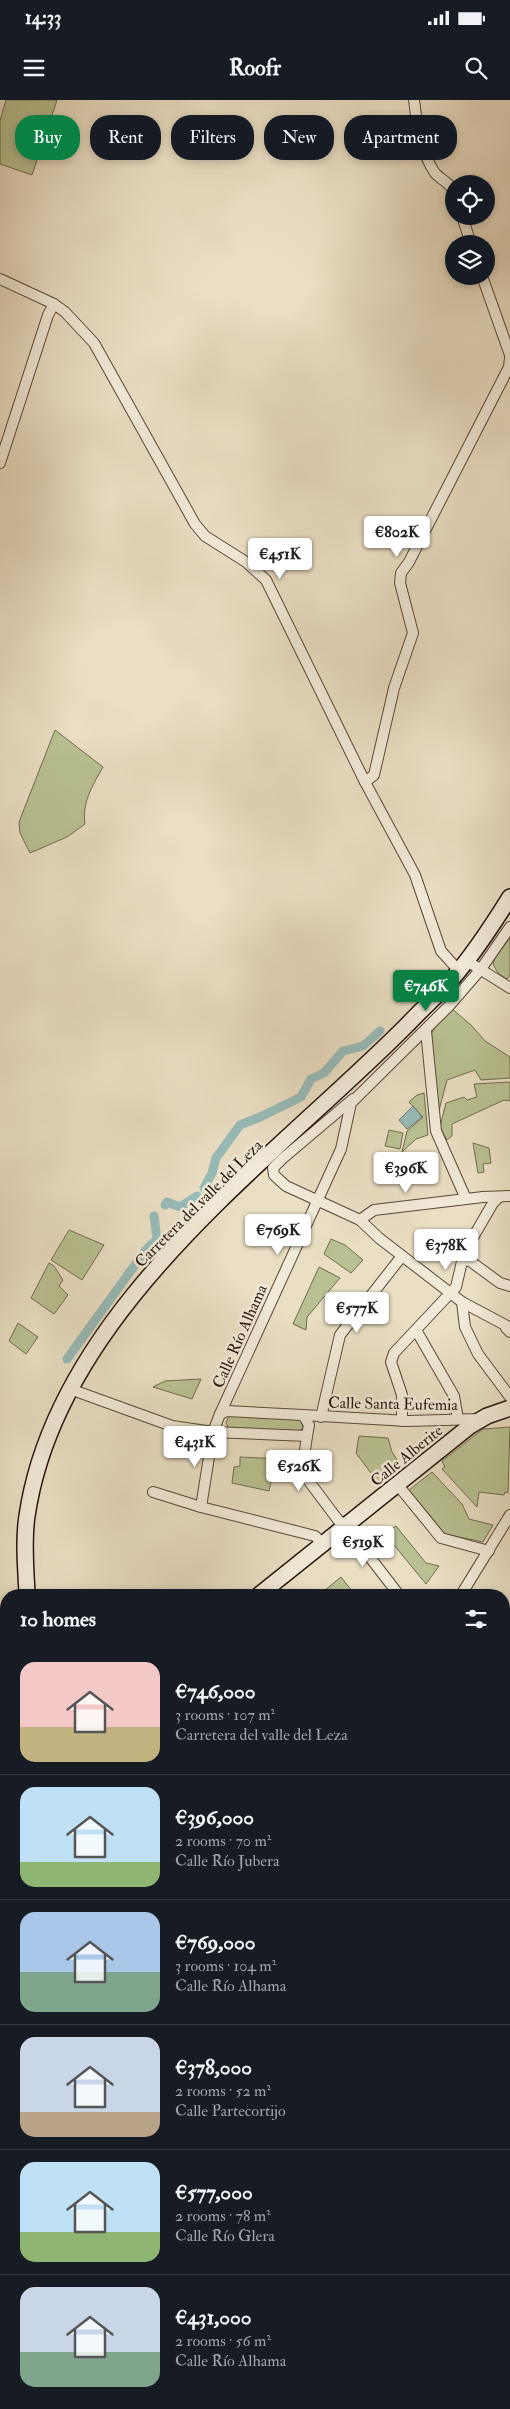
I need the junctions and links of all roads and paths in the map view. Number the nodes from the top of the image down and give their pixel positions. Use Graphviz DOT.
graph roads {
  1 [pos="414,100"];
  2 [pos="445,181"];
  3 [pos="0,279"];
  4 [pos="485,285"];
  5 [pos="54,304"];
  6 [pos="510,356"];
  7 [pos="0,463"];
  8 [pos="365,782"];
  9 [pos="510,898"];
  10 [pos="510,927"];
  11 [pos="463,966"];
  12 [pos="481,969"];
  13 [pos="510,988"];
  14 [pos="426,1031"];
  15 [pos="360,1094"];
  16 [pos="505,1197"];
  17 [pos="466,1199"];
  18 [pos="317,1200"];
  19 [pos="360,1220"];
  20 [pos="402,1256"];
  21 [pos="464,1260"];
  22 [pos="510,1286"];
  23 [pos="451,1293"];
  24 [pos="462,1302"];
  25 [pos="509,1326"];
  26 [pos="416,1330"];
  27 [pos="70,1389"];
  28 [pos="510,1397"];
  29 [pos="510,1408"];
  30 [pos="303,1415"];
  31 [pos="218,1417"];
  32 [pos="318,1417"];
  33 [pos="482,1418"];
  34 [pos="458,1419"];
  35 [pos="402,1421"];
  36 [pos="213,1432"];
  37 [pos="308,1432"];
  38 [pos="230,1433"];
  39 [pos="397,1484"];
  40 [pos="153,1492"];
  41 [pos="201,1507"];
  42 [pos="510,1515"];
  43 [pos="345,1525"];
  44 [pos="506,1531"];
  45 [pos="323,1544"];
  46 [pos="489,1551"];
  47 [pos="27,1589"];
  48 [pos="267,1589"];
  49 [pos="395,1589"];
  50 [pos="466,1589"];
  1 -- 2 [label="street"];
  3 -- 5 [label="street"];
  4 -- 6 [label="street"];
  5 -- 7 [label="street"];
  5 -- 8 [label="street"];
  6 -- 8 [label="street"];
  8 -- 11 [label="street"];
  9 -- 11 [label="main road, Carretera del valle del Leza"];
  10 -- 12 [label="street"];
  11 -- 12 [label="street"];
  11 -- 27 [label="main road, Carretera del valle del Leza"];
  12 -- 13 [label="street"];
  12 -- 14 [label="street"];
  14 -- 15 [label="street"];
  14 -- 17 [label="street"];
  15 -- 18 [label="street, Calle Río Alhama"];
  15 -- 18 [label="street"];
  16 -- 17 [label="street"];
  16 -- 21 [label="street"];
  17 -- 19 [label="street"];
  18 -- 19 [label="street"];
  18 -- 31 [label="street, Calle Río Alhama"];
  19 -- 20 [label="street"];
  20 -- 23 [label="street"];
  20 -- 32 [label="street"];
  21 -- 22 [label="street"];
  21 -- 23 [label="street"];
  23 -- 24 [label="street"];
  23 -- 26 [label="street"];
  24 -- 25 [label="street"];
  24 -- 28 [label="street"];
  26 -- 34 [label="street"];
  26 -- 35 [label="street"];
  27 -- 36 [label="street"];
  27 -- 47 [label="main road, Carretera del valle del Leza"];
  29 -- 33 [label="main road, Calle Alberite"];
  30 -- 31 [label="street, Calle Santa Eufemia"];
  30 -- 32 [label="street, Calle Santa Eufemia"];
  30 -- 37 [label="street, Calle Santa Eufemia"];
  31 -- 36 [label="street"];
  31 -- 38 [label="street"];
  32 -- 35 [label="street, Calle Santa Eufemia"];
  32 -- 37 [label="street"];
  33 -- 34 [label="street, Calle Santa Eufemia"];
  33 -- 39 [label="main road, Calle Alberite"];
  34 -- 35 [label="street, Calle Santa Eufemia"];
  36 -- 38 [label="street"];
  36 -- 41 [label="street"];
  37 -- 38 [label="street"];
  37 -- 43 [label="street"];
  39 -- 43 [label="main road, Calle Alberite"];
  39 -- 46 [label="street"];
  40 -- 41 [label="street"];
  41 -- 45 [label="street"];
  42 -- 44 [label="street"];
  43 -- 45 [label="main road, Calle Alberite"];
  43 -- 49 [label="street"];
  44 -- 46 [label="street"];
  45 -- 48 [label="main road, Calle Alberite"];
  46 -- 50 [label="street"];
}
